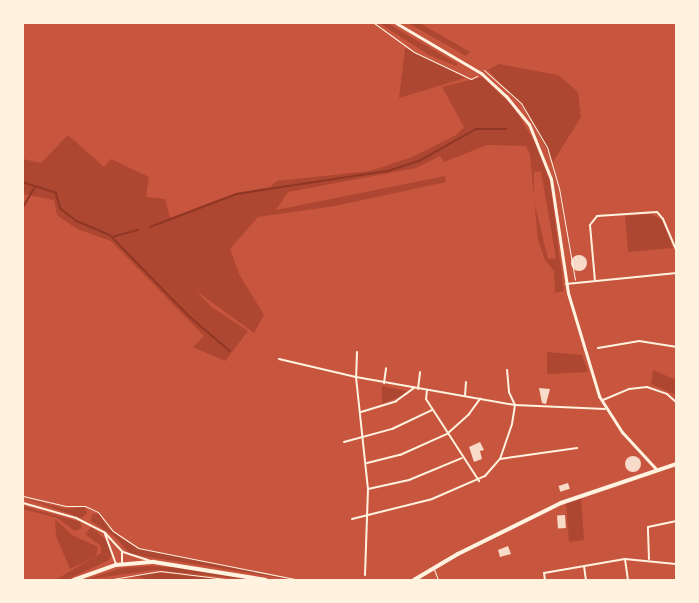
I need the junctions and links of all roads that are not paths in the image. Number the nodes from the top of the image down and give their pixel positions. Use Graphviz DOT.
graph roads {
  1 [pos="396,23"];
  2 [pos="676,249"];
  3 [pos="676,273"];
  4 [pos="595,281"];
  5 [pos="566,284"];
  6 [pos="676,347"];
  7 [pos="598,348"];
  8 [pos="357,352"];
  9 [pos="279,359"];
  10 [pos="386,368"];
  11 [pos="507,370"];
  12 [pos="420,372"];
  13 [pos="356,377"];
  14 [pos="384,382"];
  15 [pos="466,382"];
  16 [pos="414,388"];
  17 [pos="418,389"];
  18 [pos="427,390"];
  19 [pos="465,396"];
  20 [pos="480,399"];
  21 [pos="602,401"];
  22 [pos="676,402"];
  23 [pos="515,405"];
  24 [pos="605,409"];
  25 [pos="432,410"];
  26 [pos="361,412"];
  27 [pos="447,434"];
  28 [pos="365,437"];
  29 [pos="344,442"];
  30 [pos="577,448"];
  31 [pos="462,458"];
  32 [pos="500,459"];
  33 [pos="367,463"];
  34 [pos="676,464"];
  35 [pos="656,469"];
  36 [pos="479,481"];
  37 [pos="368,489"];
  38 [pos="23,503"];
  39 [pos="367,516"];
  40 [pos="352,519"];
  41 [pos="676,521"];
  42 [pos="105,533"];
  43 [pos="122,552"];
  44 [pos="625,559"];
  45 [pos="649,559"];
  46 [pos="154,562"];
  47 [pos="122,564"];
  48 [pos="676,564"];
  49 [pos="116,565"];
  50 [pos="584,566"];
  51 [pos="433,568"];
  52 [pos="365,575"];
  53 [pos="74,580"];
  54 [pos="266,580"];
  55 [pos="414,580"];
  56 [pos="438,580"];
  57 [pos="545,580"];
  58 [pos="586,580"];
  59 [pos="628,580"];
  1 -- 5 [label="street"];
  2 -- 4 [label="street"];
  3 -- 4 [label="street"];
  4 -- 5 [label="street"];
  5 -- 21 [label="street"];
  6 -- 7 [label="street"];
  8 -- 13 [label="street"];
  9 -- 13 [label="street"];
  10 -- 14 [label="street"];
  11 -- 23 [label="street"];
  12 -- 17 [label="street"];
  13 -- 14 [label="street"];
  13 -- 26 [label="street"];
  14 -- 16 [label="street"];
  15 -- 19 [label="street"];
  16 -- 17 [label="street"];
  16 -- 26 [label="street"];
  17 -- 18 [label="street"];
  18 -- 19 [label="street"];
  18 -- 25 [label="street"];
  19 -- 20 [label="street"];
  20 -- 23 [label="street"];
  20 -- 27 [label="street"];
  21 -- 22 [label="street"];
  21 -- 24 [label="street"];
  23 -- 24 [label="street"];
  23 -- 32 [label="street"];
  24 -- 35 [label="street"];
  25 -- 27 [label="street"];
  25 -- 28 [label="street"];
  26 -- 28 [label="street"];
  27 -- 31 [label="street"];
  27 -- 33 [label="street"];
  28 -- 29 [label="street"];
  28 -- 33 [label="street"];
  30 -- 32 [label="street"];
  31 -- 36 [label="street"];
  31 -- 37 [label="street"];
  32 -- 36 [label="street"];
  33 -- 37 [label="street"];
  34 -- 35 [label="main road"];
  35 -- 51 [label="main road"];
  36 -- 39 [label="street"];
  37 -- 39 [label="street"];
  38 -- 42 [label="street"];
  39 -- 40 [label="street"];
  39 -- 52 [label="street"];
  41 -- 45 [label="street"];
  42 -- 43 [label="street"];
  42 -- 49 [label="street"];
  43 -- 46 [label="street"];
  43 -- 47 [label="street"];
  44 -- 45 [label="street"];
  44 -- 50 [label="street"];
  44 -- 59 [label="street"];
  45 -- 48 [label="street"];
  46 -- 47 [label="main road"];
  46 -- 54 [label="main road"];
  47 -- 49 [label="main road"];
  49 -- 53 [label="main road"];
  50 -- 57 [label="street"];
  50 -- 58 [label="street"];
  51 -- 55 [label="main road"];
  51 -- 56 [label="lane"];
}
